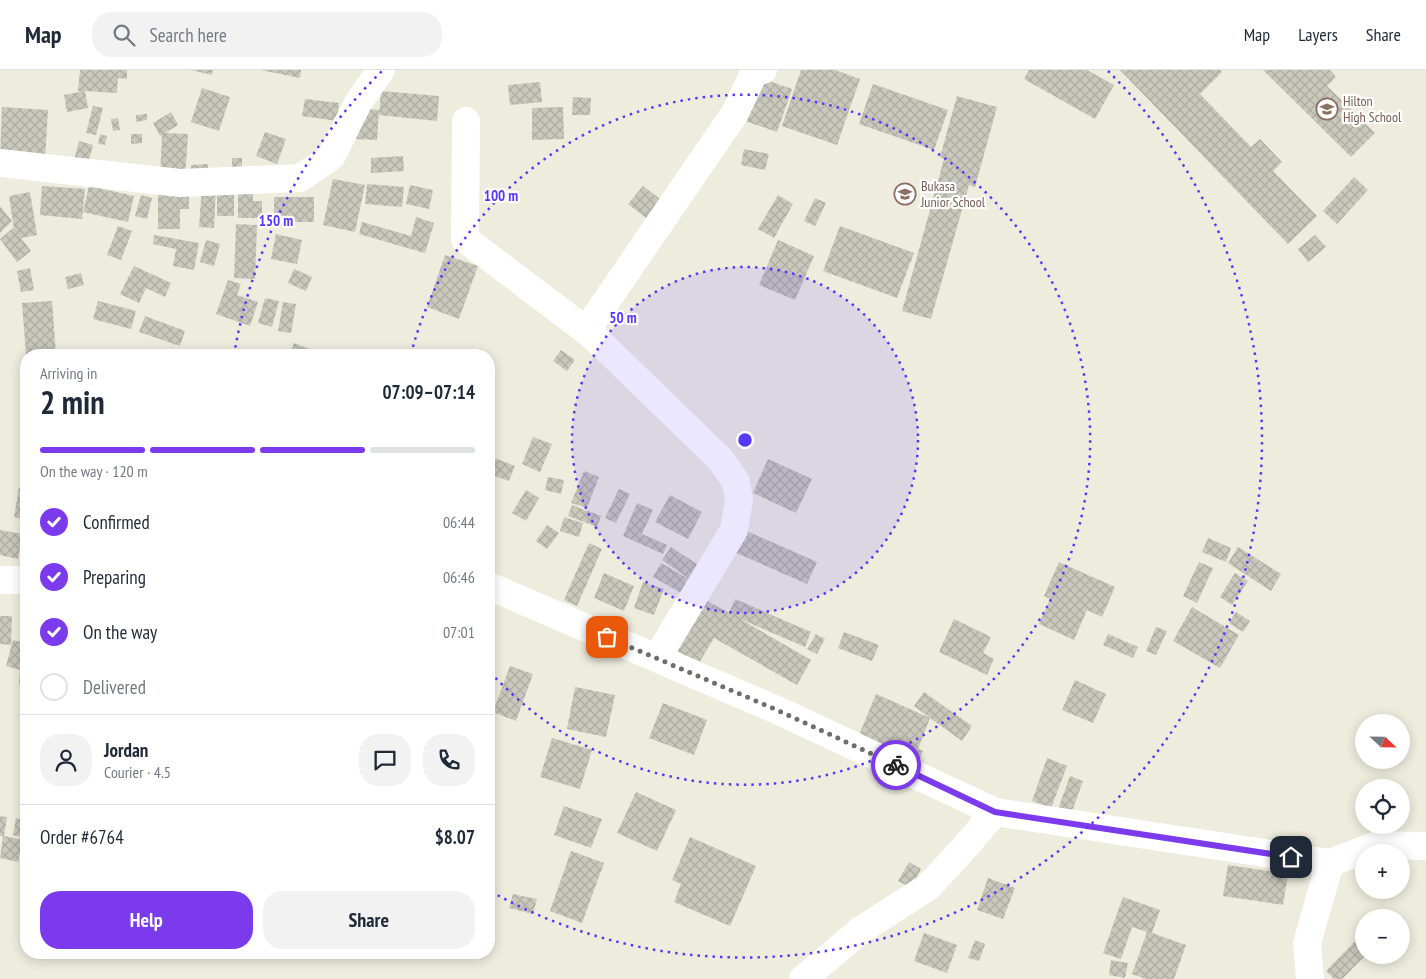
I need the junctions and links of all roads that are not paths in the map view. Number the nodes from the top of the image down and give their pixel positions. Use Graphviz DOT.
graph roads {
  1 [pos="381,70"];
  2 [pos="763,70"];
  3 [pos="466,121"];
  4 [pos="0,163"];
  5 [pos="592,335"];
  6 [pos="0,580"];
  7 [pos="20,580"];
  8 [pos="495,589"];
  9 [pos="657,658"];
  10 [pos="995,812"];
  11 [pos="1426,846"];
  12 [pos="1330,863"];
  13 [pos="803,979"];
  14 [pos="1310,979"];
  1 -- 4 [label="street"];
  2 -- 5 [label="street"];
  3 -- 5 [label="street"];
  5 -- 9 [label="street"];
  6 -- 7 [label="street"];
  8 -- 9 [label="street"];
  9 -- 10 [label="street"];
  10 -- 12 [label="street"];
  10 -- 13 [label="street"];
  11 -- 12 [label="street"];
  12 -- 14 [label="street"];
}
